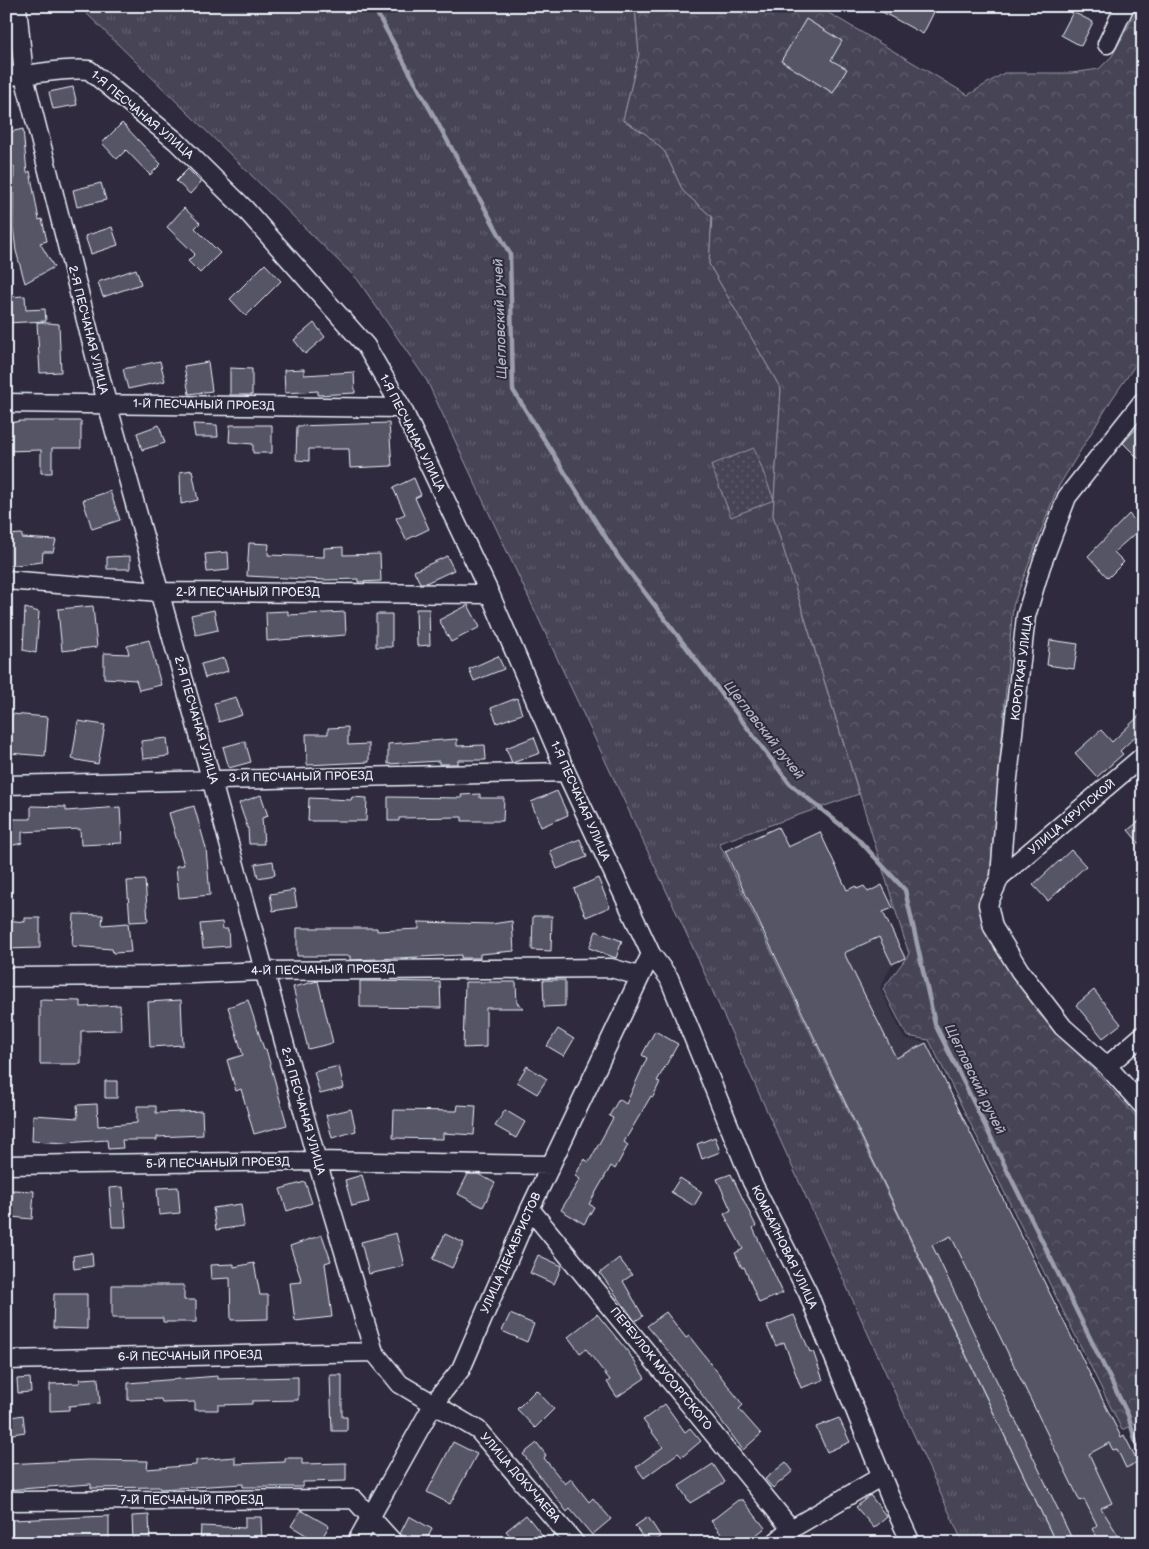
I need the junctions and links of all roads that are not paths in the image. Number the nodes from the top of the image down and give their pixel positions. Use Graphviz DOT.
graph roads {
  1 [pos="17,6"];
  2 [pos="1125,6"];
  3 [pos="1107,44"];
  4 [pos="6,76"];
  5 [pos="24,76"];
  6 [pos="1143,401"];
  7 [pos="6,403"];
  8 [pos="107,403"];
  9 [pos="402,408"];
  10 [pos="6,580"];
  11 [pos="160,592"];
  12 [pos="490,594"];
  13 [pos="1143,756"];
  14 [pos="566,772"];
  15 [pos="212,779"];
  16 [pos="6,784"];
  17 [pos="1000,877"];
  18 [pos="651,954"];
  19 [pos="263,970"];
  20 [pos="639,976"];
  21 [pos="6,977"];
  22 [pos="1143,1035"];
  23 [pos="1108,1066"];
  24 [pos="1143,1106"];
  25 [pos="317,1162"];
  26 [pos="6,1165"];
  27 [pos="550,1165"];
  28 [pos="530,1209"];
  29 [pos="374,1352"];
  30 [pos="6,1360"];
  31 [pos="434,1403"];
  32 [pos="882,1476"];
  33 [pos="6,1501"];
  34 [pos="370,1516"];
  35 [pos="791,1529"];
  36 [pos="356,1543"];
  37 [pos="394,1543"];
  38 [pos="576,1543"];
  39 [pos="775,1543"];
  40 [pos="911,1543"];
  1 -- 5 [label="street, 2-Я ПЕСЧАНАЯ УЛИЦА"];
  2 -- 3 [label="street"];
  4 -- 5 [label="street, 1-Я ПЕСЧАНАЯ УЛИЦА"];
  5 -- 8 [label="street, 2-Я ПЕСЧАНАЯ УЛИЦА"];
  5 -- 9 [label="street, 1-Я ПЕСЧАНАЯ УЛИЦА"];
  6 -- 17 [label="street, КОРОТКАЯ УЛИЦА"];
  7 -- 8 [label="street, 1-Й ПЕСЧАНЫЙ ПРОЕЗД"];
  8 -- 9 [label="street, 1-Й ПЕСЧАНЫЙ ПРОЕЗД"];
  8 -- 11 [label="street, 2-Я ПЕСЧАНАЯ УЛИЦА"];
  9 -- 12 [label="street, 1-Я ПЕСЧАНАЯ УЛИЦА"];
  10 -- 11 [label="street, 2-Й ПЕСЧАНЫЙ ПРОЕЗД"];
  11 -- 12 [label="street, 2-Й ПЕСЧАНЫЙ ПРОЕЗД"];
  11 -- 15 [label="street, 2-Я ПЕСЧАНАЯ УЛИЦА"];
  12 -- 14 [label="street, 1-Я ПЕСЧАНАЯ УЛИЦА"];
  13 -- 17 [label="street, УЛИЦА КРУПСКОЙ"];
  14 -- 15 [label="street, 3-Й ПЕСЧАНЫЙ ПРОЕЗД"];
  14 -- 18 [label="street, 1-Я ПЕСЧАНАЯ УЛИЦА"];
  15 -- 16 [label="street, 3-Й ПЕСЧАНЫЙ ПРОЕЗД"];
  15 -- 19 [label="street, 2-Я ПЕСЧАНАЯ УЛИЦА"];
  17 -- 23 [label="street"];
  18 -- 20 [label="street, УЛИЦА ДЕКАБРИСТОВ"];
  18 -- 32 [label="street, КОМБАЙНОВАЯ УЛИЦА"];
  19 -- 20 [label="street, 4-Й ПЕСЧАНЫЙ ПРОЕЗД"];
  19 -- 21 [label="street, 4-Й ПЕСЧАНЫЙ ПРОЕЗД"];
  19 -- 25 [label="street, 2-Я ПЕСЧАНАЯ УЛИЦА"];
  20 -- 27 [label="street, УЛИЦА ДЕКАБРИСТОВ"];
  22 -- 23 [label="street"];
  23 -- 24 [label="street"];
  25 -- 26 [label="street, 5-Й ПЕСЧАНЫЙ ПРОЕЗД"];
  25 -- 27 [label="street, 5-Й ПЕСЧАНЫЙ ПРОЕЗД"];
  25 -- 29 [label="street, 2-Я ПЕСЧАНАЯ УЛИЦА"];
  27 -- 28 [label="street, УЛИЦА ДЕКАБРИСТОВ"];
  28 -- 31 [label="street, УЛИЦА ДЕКАБРИСТОВ"];
  28 -- 35 [label="street, ПЕРЕУЛОК МУСОРГСКОГО"];
  29 -- 30 [label="street, 6-Й ПЕСЧАНЫЙ ПРОЕЗД"];
  29 -- 31 [label="street, 2-Я ПЕСЧАНАЯ УЛИЦА"];
  31 -- 34 [label="street, УЛИЦА ДЕКАБРИСТОВ"];
  31 -- 38 [label="street, УЛИЦА ДОКУЧАЕВА"];
  32 -- 35 [label="street"];
  32 -- 40 [label="street, КОМБАЙНОВАЯ УЛИЦА"];
  33 -- 34 [label="street, 7-Й ПЕСЧАНЫЙ ПРОЕЗД"];
  34 -- 36 [label="street, УЛИЦА ДЕКАБРИСТОВ"];
  34 -- 37 [label="street, 7-Й ПЕСЧАНЫЙ ПРОЕЗД"];
  35 -- 39 [label="street"];
}
